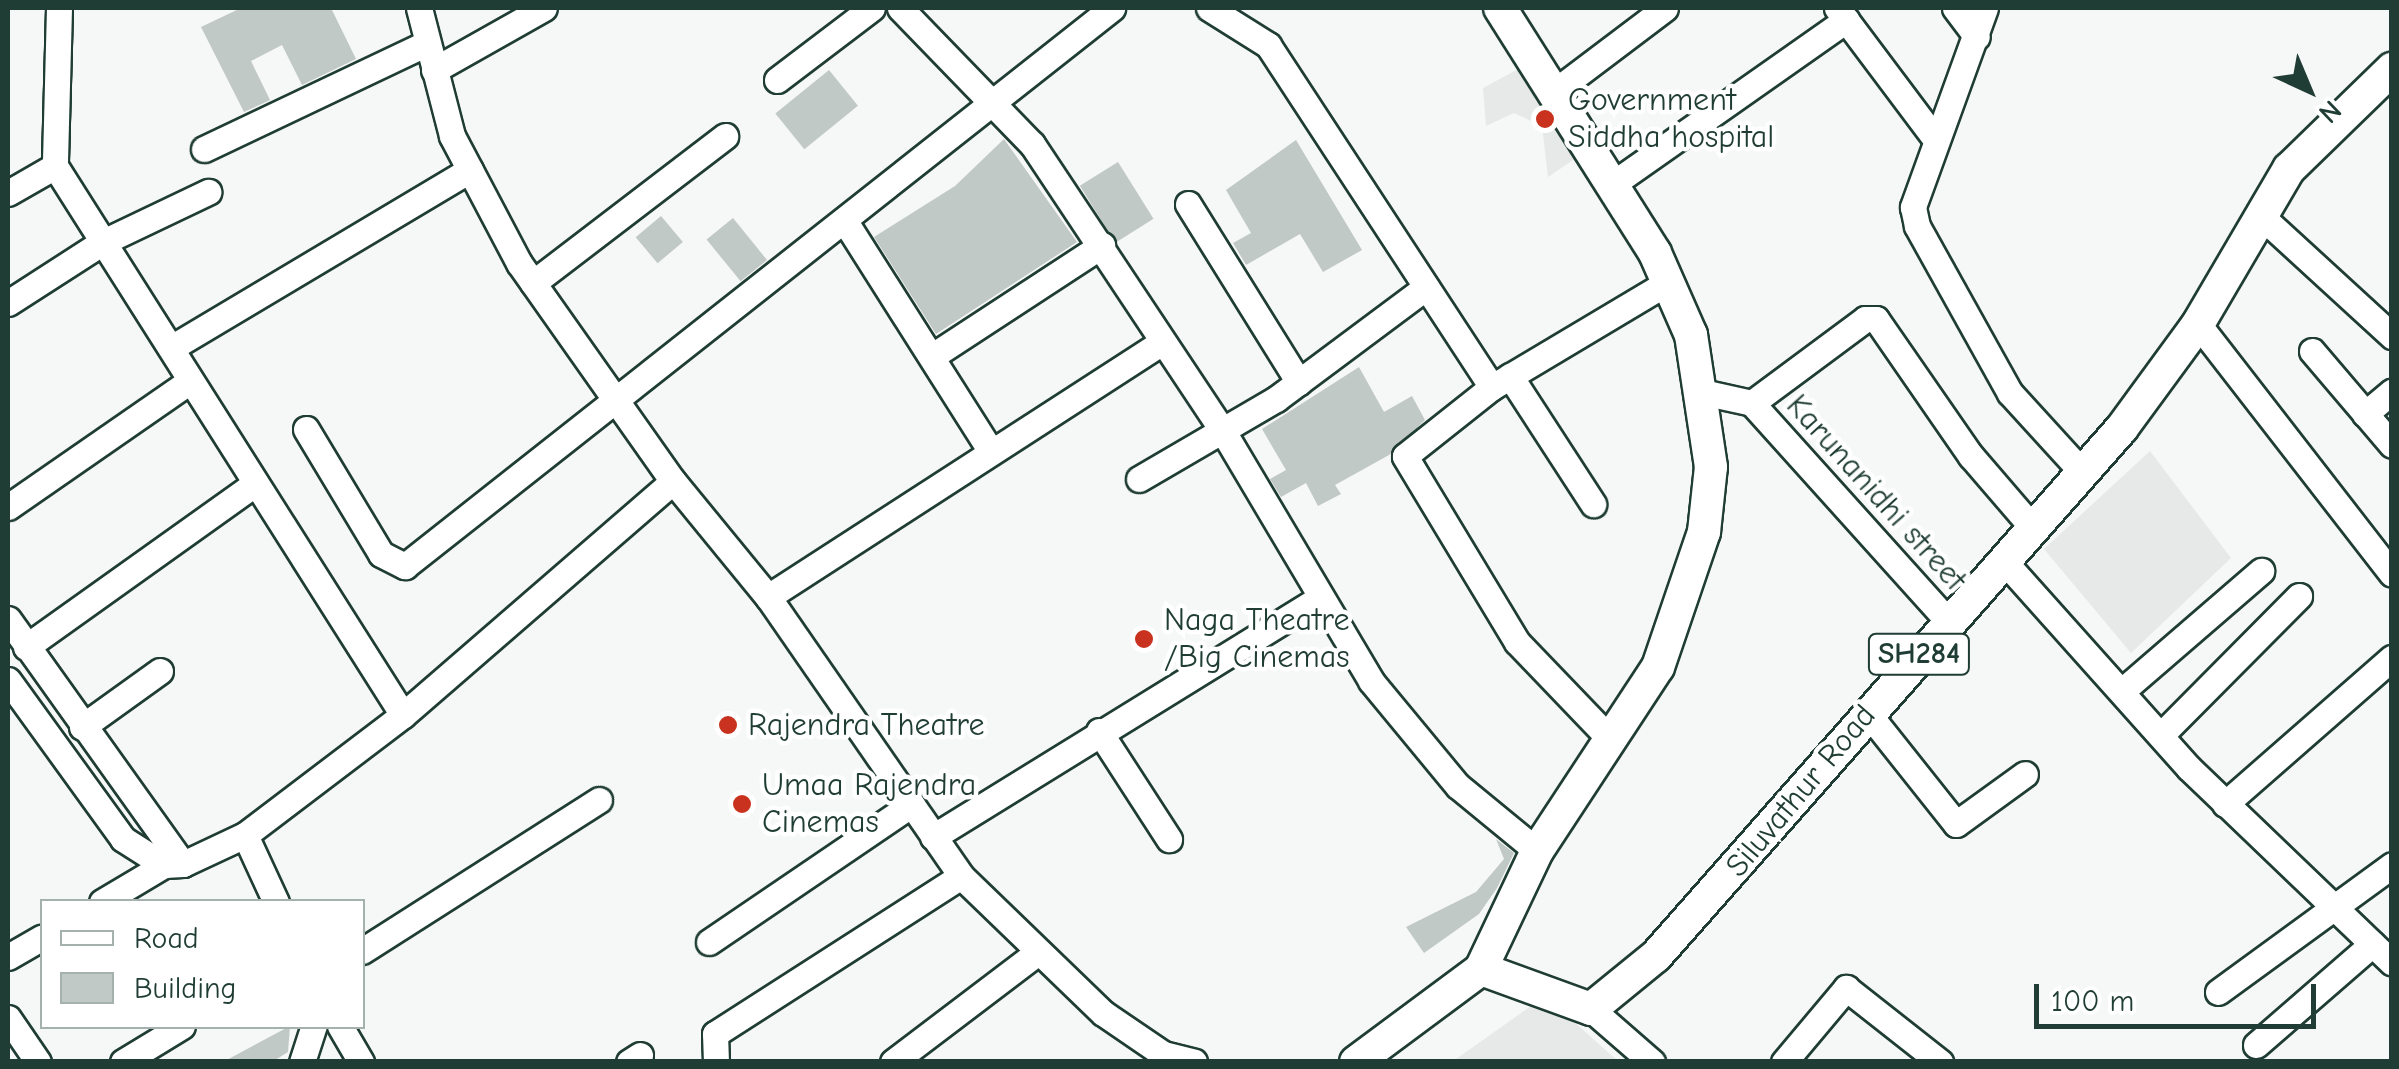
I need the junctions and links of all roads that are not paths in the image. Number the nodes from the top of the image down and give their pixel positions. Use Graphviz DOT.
graph roads {
  1 [pos="59,8"];
  2 [pos="419,8"];
  3 [pos="544,8"];
  4 [pos="872,8"];
  5 [pos="900,8"];
  6 [pos="1112,8"];
  7 [pos="1209,8"];
  8 [pos="1500,8"];
  9 [pos="1665,8"];
  10 [pos="1955,8"];
  11 [pos="1985,8"];
  12 [pos="1842,14"];
  13 [pos="1977,36"];
  14 [pos="426,44"];
  15 [pos="2392,69"];
  16 [pos="434,70"];
  17 [pos="777,80"];
  18 [pos="1558,89"];
  19 [pos="992,109"];
  20 [pos="725,136"];
  21 [pos="1936,140"];
  22 [pos="204,149"];
  23 [pos="55,166"];
  24 [pos="470,170"];
  25 [pos="1614,184"];
  26 [pos="208,192"];
  27 [pos="8,193"];
  28 [pos="1188,204"];
  29 [pos="2261,216"];
  30 [pos="846,224"];
  31 [pos="100,243"];
  32 [pos="1102,245"];
  33 [pos="1668,282"];
  34 [pos="533,283"];
  35 [pos="1426,287"];
  36 [pos="8,304"];
  37 [pos="2198,324"];
  38 [pos="2392,336"];
  39 [pos="1161,342"];
  40 [pos="170,348"];
  41 [pos="2312,351"];
  42 [pos="934,355"];
  43 [pos="190,381"];
  44 [pos="1501,381"];
  45 [pos="1299,382"];
  46 [pos="2392,391"];
  47 [pos="1702,392"];
  48 [pos="616,401"];
  49 [pos="1752,404"];
  50 [pos="2365,414"];
  51 [pos="306,429"];
  52 [pos="1224,433"];
  53 [pos="2392,446"];
  54 [pos="988,448"];
  55 [pos="2083,473"];
  56 [pos="1139,479"];
  57 [pos="673,481"];
  58 [pos="252,486"];
  59 [pos="1594,504"];
  60 [pos="8,507"];
  61 [pos="2032,528"];
  62 [pos="2004,560"];
  63 [pos="2261,572"];
  64 [pos="2392,574"];
  65 [pos="2299,596"];
  66 [pos="768,597"];
  67 [pos="1320,598"];
  68 [pos="8,618"];
  69 [pos="1948,622"];
  70 [pos="26,647"];
  71 [pos="2392,658"];
  72 [pos="160,672"];
  73 [pos="8,680"];
  74 [pos="2122,691"];
  75 [pos="1867,712"];
  76 [pos="402,716"];
  77 [pos="82,727"];
  78 [pos="1099,731"];
  79 [pos="2161,735"];
  80 [pos="1611,740"];
  81 [pos="2025,774"];
  82 [pos="599,800"];
  83 [pos="912,804"];
  84 [pos="2225,804"];
  85 [pos="245,834"];
  86 [pos="933,838"];
  87 [pos="1169,839"];
  88 [pos="1537,851"];
  89 [pos="174,864"];
  90 [pos="2392,865"];
  91 [pos="961,876"];
  92 [pos="108,899"];
  93 [pos="275,899"];
  94 [pos="2332,904"];
  95 [pos="40,938"];
  96 [pos="709,942"];
  97 [pos="2372,944"];
  98 [pos="365,949"];
  99 [pos="1038,952"];
  100 [pos="8,958"];
  101 [pos="2392,962"];
  102 [pos="1482,969"];
  103 [pos="2218,992"];
  104 [pos="1591,1009"];
  105 [pos="8,1018"];
  106 [pos="177,1029"];
  107 [pos="342,1029"];
  108 [pos="306,1045"];
  109 [pos="2256,1045"];
  110 [pos="1156,1058"];
  111 [pos="38,1062"];
  112 [pos="123,1062"];
  113 [pos="279,1062"];
  114 [pos="360,1062"];
  115 [pos="716,1062"];
  116 [pos="892,1062"];
  117 [pos="1194,1062"];
  118 [pos="1356,1062"];
  119 [pos="1652,1062"];
  120 [pos="1784,1062"];
  121 [pos="1940,1062"];
  1 -- 23 [label="street"];
  2 -- 14 [label="street"];
  3 -- 16 [label="street"];
  4 -- 17 [label="street"];
  5 -- 19 [label="street"];
  6 -- 19 [label="street"];
  7 -- 35 [label="street"];
  8 -- 18 [label="main road"];
  9 -- 18 [label="street"];
  10 -- 13 [label="street"];
  11 -- 13 [label="street"];
  12 -- 21 [label="street"];
  12 -- 25 [label="street"];
  13 -- 21 [label="street"];
  14 -- 16 [label="street"];
  14 -- 22 [label="street"];
  15 -- 29 [label="main road, Siluvathur Road / SH284"];
  16 -- 24 [label="street"];
  18 -- 25 [label="main road"];
  19 -- 30 [label="street"];
  19 -- 32 [label="street"];
  20 -- 34 [label="street"];
  21 -- 55 [label="street"];
  23 -- 27 [label="street"];
  23 -- 31 [label="street"];
  24 -- 34 [label="street"];
  24 -- 40 [label="street"];
  25 -- 33 [label="main road"];
  26 -- 31 [label="street"];
  28 -- 45 [label="street"];
  29 -- 37 [label="main road, Siluvathur Road / SH284"];
  29 -- 38 [label="street"];
  30 -- 42 [label="street"];
  30 -- 48 [label="street"];
  31 -- 36 [label="street"];
  31 -- 40 [label="street"];
  32 -- 39 [label="street"];
  32 -- 42 [label="street"];
  33 -- 44 [label="street"];
  33 -- 47 [label="main road"];
  34 -- 48 [label="street"];
  35 -- 44 [label="street"];
  35 -- 45 [label="street"];
  37 -- 55 [label="main road, Siluvathur Road / SH284"];
  37 -- 64 [label="street"];
  39 -- 52 [label="street"];
  39 -- 54 [label="street"];
  40 -- 43 [label="street"];
  41 -- 50 [label="street"];
  42 -- 54 [label="street"];
  43 -- 58 [label="street"];
  43 -- 60 [label="street"];
  44 -- 59 [label="street"];
  44 -- 80 [label="street"];
  45 -- 52 [label="street"];
  46 -- 50 [label="street"];
  47 -- 49 [label="street"];
  47 -- 80 [label="main road"];
  48 -- 51 [label="street"];
  48 -- 57 [label="street"];
  49 -- 61 [label="street, Karunanidhi street"];
  49 -- 69 [label="street, Karunanidhi street"];
  50 -- 53 [label="street"];
  52 -- 56 [label="street"];
  52 -- 67 [label="street"];
  54 -- 66 [label="street"];
  55 -- 61 [label="main road, Siluvathur Road / SH284"];
  57 -- 66 [label="street"];
  57 -- 76 [label="street"];
  58 -- 70 [label="street"];
  58 -- 76 [label="street"];
  61 -- 62 [label="main road, Siluvathur Road / SH284"];
  62 -- 69 [label="main road, Siluvathur Road / SH284"];
  62 -- 74 [label="street"];
  63 -- 74 [label="street"];
  65 -- 79 [label="street"];
  66 -- 83 [label="street"];
  67 -- 78 [label="street"];
  67 -- 88 [label="street"];
  68 -- 70 [label="street"];
  69 -- 75 [label="main road, Siluvathur Road / SH284"];
  70 -- 77 [label="street"];
  71 -- 84 [label="street"];
  72 -- 77 [label="street"];
  73 -- 89 [label="street"];
  74 -- 79 [label="street"];
  75 -- 81 [label="street"];
  75 -- 104 [label="main road, Siluvathur Road / SH284"];
  76 -- 85 [label="street"];
  77 -- 89 [label="street"];
  78 -- 86 [label="street"];
  78 -- 87 [label="street"];
  79 -- 84 [label="street"];
  80 -- 88 [label="main road"];
  82 -- 98 [label="street"];
  83 -- 86 [label="street"];
  83 -- 96 [label="street"];
  84 -- 94 [label="street"];
  85 -- 89 [label="street"];
  85 -- 93 [label="street"];
  86 -- 91 [label="street"];
  88 -- 102 [label="main road"];
  89 -- 92 [label="street"];
  90 -- 94 [label="street"];
  91 -- 99 [label="street"];
  91 -- 115 [label="street"];
  94 -- 97 [label="street"];
  94 -- 103 [label="street"];
  95 -- 100 [label="street"];
  97 -- 101 [label="street"];
  97 -- 109 [label="street"];
  99 -- 110 [label="street"];
  99 -- 116 [label="street"];
  102 -- 104 [label="main road"];
  102 -- 118 [label="main road"];
  104 -- 119 [label="street"];
  105 -- 111 [label="street"];
  106 -- 112 [label="street"];
  107 -- 114 [label="street"];
  108 -- 113 [label="street"];
  110 -- 117 [label="street"];
  120 -- 121 [label="street"];
}
